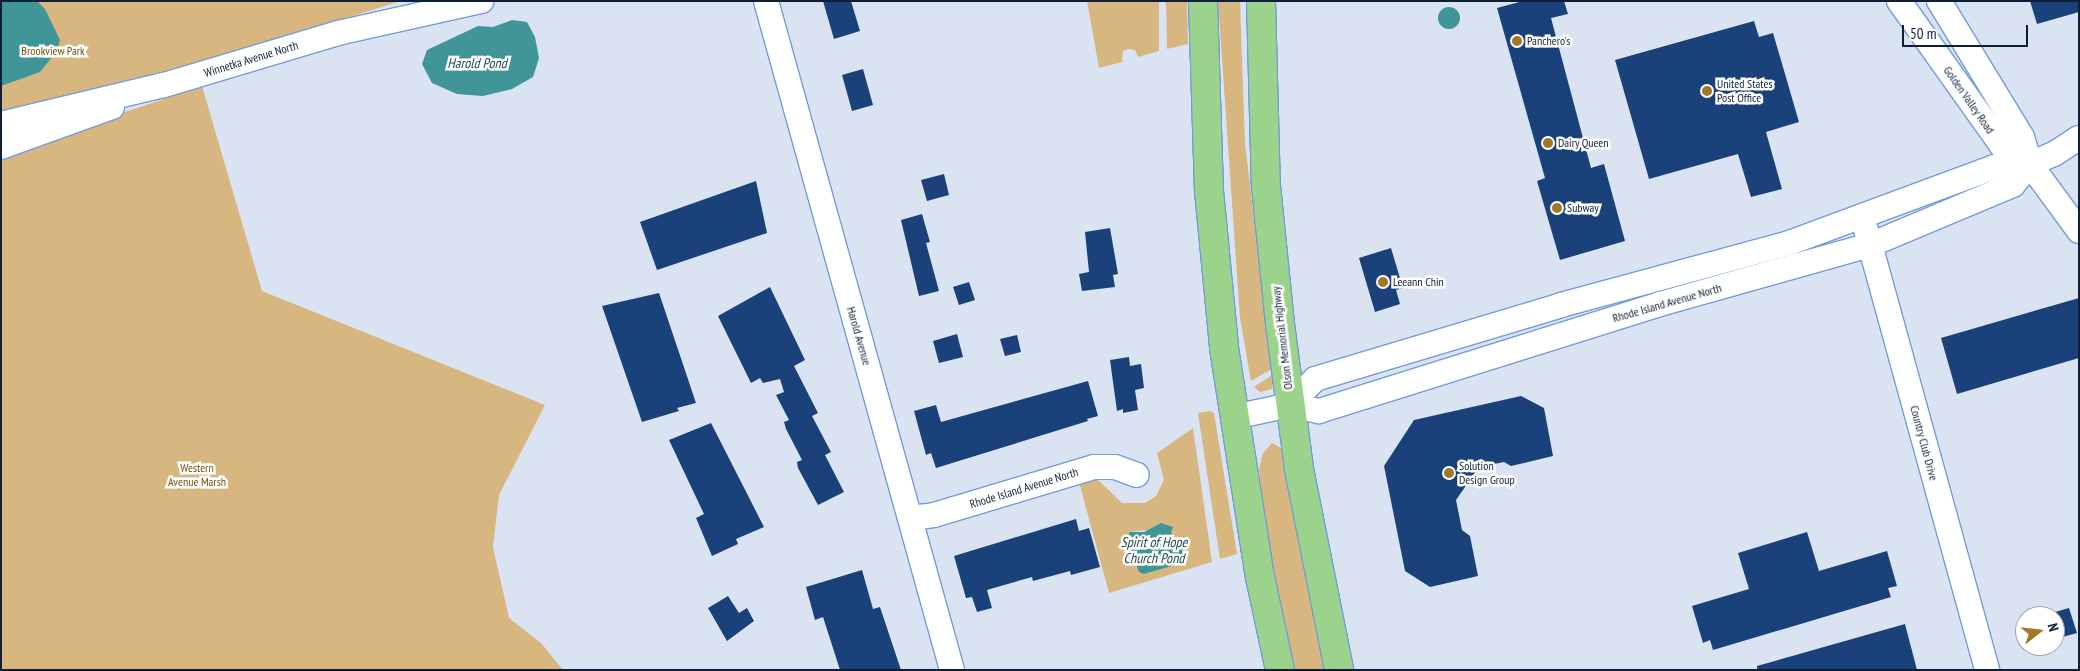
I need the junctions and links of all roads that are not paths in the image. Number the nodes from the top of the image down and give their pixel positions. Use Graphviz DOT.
graph roads {
  1 [pos="420,1"];
  2 [pos="481,1"];
  3 [pos="766,1"];
  4 [pos="1203,1"];
  5 [pos="1261,1"];
  6 [pos="1899,1"];
  7 [pos="1939,1"];
  8 [pos="338,33"];
  9 [pos="164,85"];
  10 [pos="1,124"];
  11 [pos="2079,138"];
  12 [pos="1,147"];
  13 [pos="2030,164"];
  14 [pos="1862,217"];
  15 [pos="2079,231"];
  16 [pos="1870,245"];
  17 [pos="1290,405"];
  18 [pos="1234,417"];
  19 [pos="1137,474"];
  20 [pos="911,518"];
  21 [pos="952,670"];
  22 [pos="1280,670"];
  23 [pos="1340,670"];
  24 [pos="1987,670"];
  1 -- 8 [label="street, Winnetka Avenue North"];
  2 -- 8 [label="street, Winnetka Avenue North"];
  3 -- 20 [label="street, Harold Avenue"];
  4 -- 18 [label="highway"];
  5 -- 17 [label="highway, Olson Memorial Highway"];
  6 -- 13 [label="street, Golden Valley Road"];
  7 -- 13 [label="street, Golden Valley Road"];
  8 -- 9 [label="street, Winnetka Avenue North"];
  9 -- 10 [label="street, Winnetka Avenue North"];
  9 -- 12 [label="street, Winnetka Avenue North"];
  11 -- 13 [label="street, Rhode Island Avenue North"];
  13 -- 14 [label="street, Rhode Island Avenue North"];
  13 -- 15 [label="street, Golden Valley Road"];
  13 -- 16 [label="street, Rhode Island Avenue North"];
  14 -- 16 [label="street, Country Club Drive"];
  14 -- 17 [label="street, Rhode Island Avenue North"];
  16 -- 17 [label="street, Rhode Island Avenue North"];
  16 -- 24 [label="street, Country Club Drive"];
  17 -- 18 [label="street, Rhode Island Avenue North"];
  17 -- 23 [label="highway, Olson Memorial Highway"];
  18 -- 22 [label="highway"];
  19 -- 20 [label="street, Rhode Island Avenue North"];
  20 -- 21 [label="street, Harold Avenue"];
}
